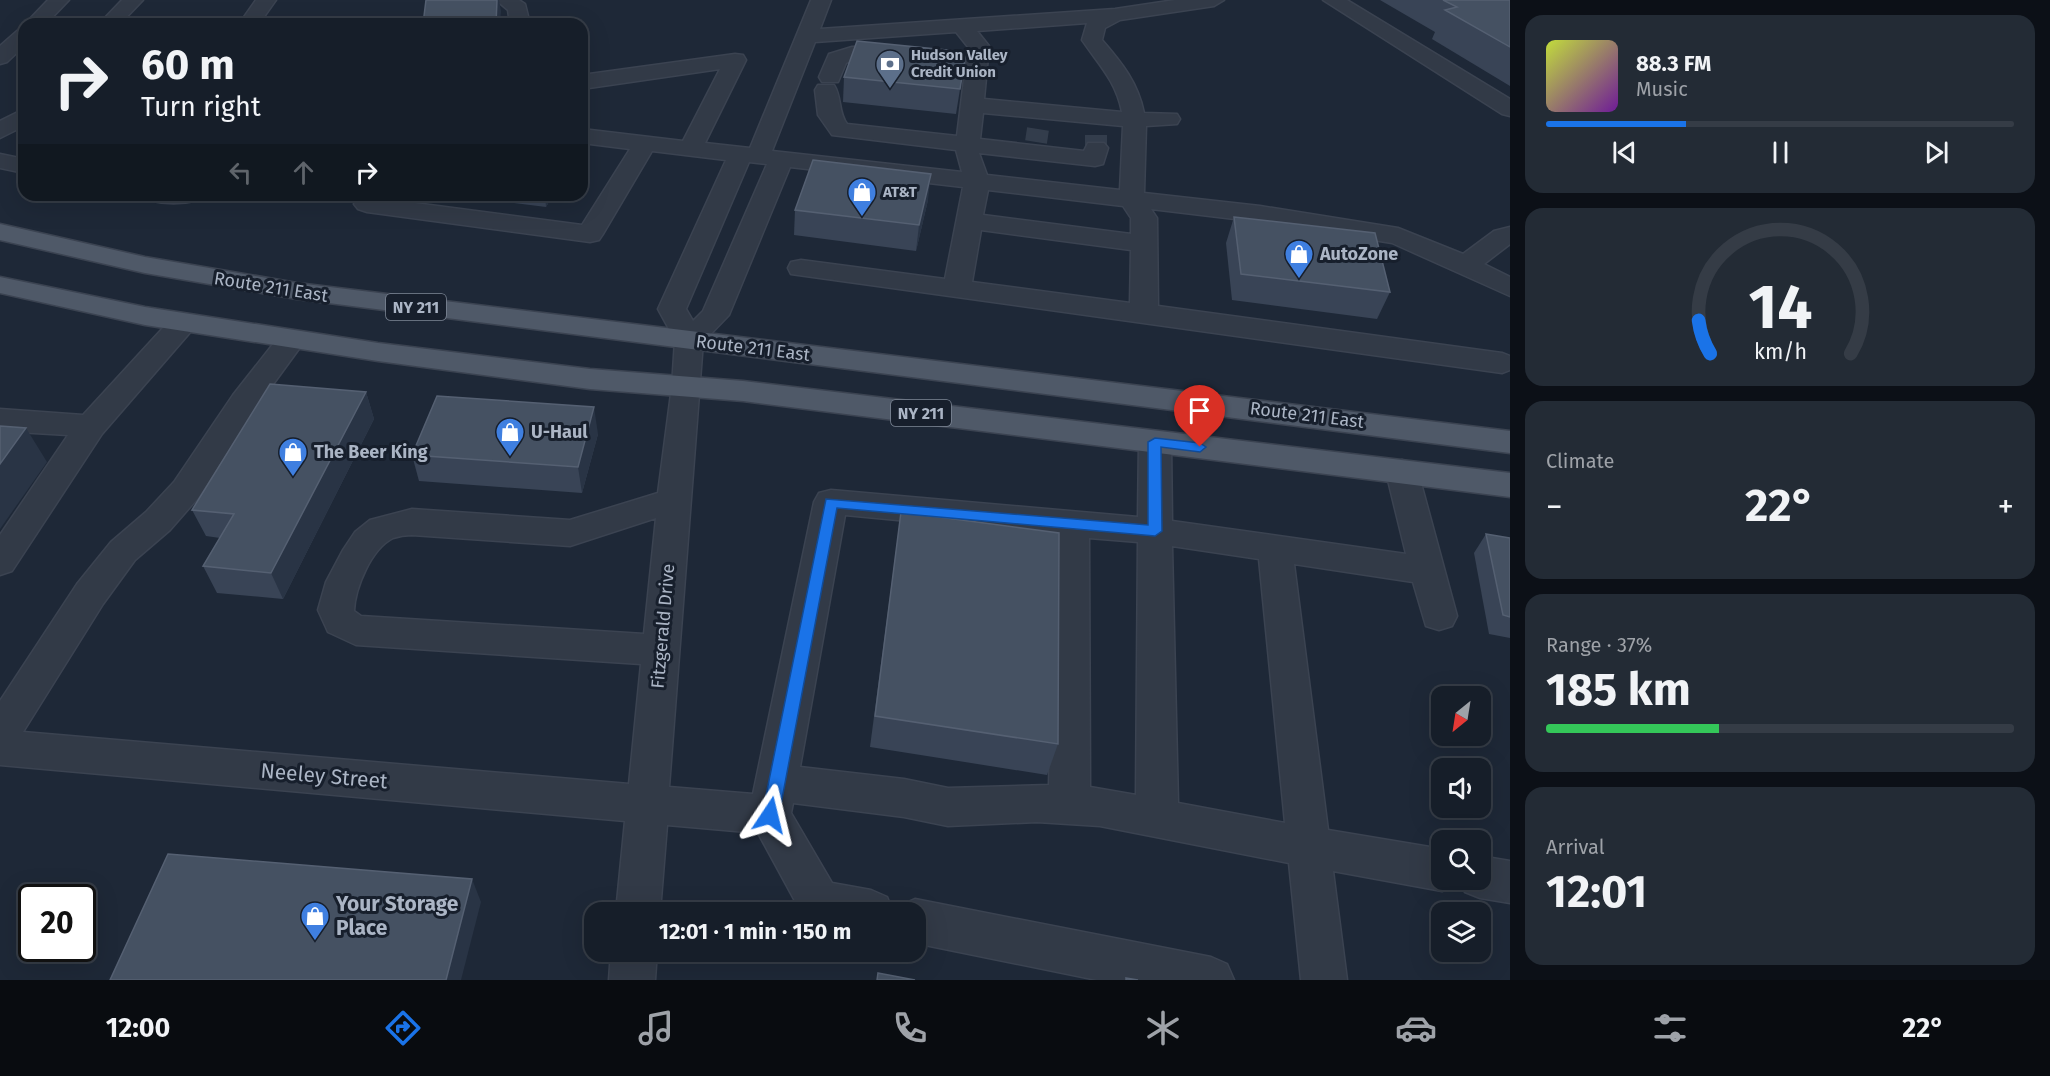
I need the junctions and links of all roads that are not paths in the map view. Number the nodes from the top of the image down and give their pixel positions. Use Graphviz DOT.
graph roads {
  1 [pos="59,0"];
  2 [pos="241,0"];
  3 [pos="506,0"];
  4 [pos="821,0"];
  5 [pos="1214,0"];
  6 [pos="1332,0"];
  7 [pos="136,1"];
  8 [pos="265,3"];
  9 [pos="1115,15"];
  10 [pos="41,18"];
  11 [pos="116,18"];
  12 [pos="254,18"];
  13 [pos="519,18"];
  14 [pos="962,26"];
  15 [pos="807,36"];
  16 [pos="18,41"];
  17 [pos="909,54"];
  18 [pos="1,56"];
  19 [pos="954,58"];
  20 [pos="977,59"];
  21 [pos="588,81"];
  22 [pos="972,105"];
  23 [pos="1005,108"];
  24 [pos="1510,109"];
  25 [pos="1169,119"];
  26 [pos="18,120"];
  27 [pos="1133,120"];
  28 [pos="0,131"];
  29 [pos="1037,134"];
  30 [pos="1084,136"];
  31 [pos="588,137"];
  32 [pos="645,143"];
  33 [pos="968,145"];
  34 [pos="691,148"];
  35 [pos="999,148"];
  36 [pos="760,157"];
  37 [pos="0,161"];
  38 [pos="18,165"];
  39 [pos="977,181"];
  40 [pos="1131,198"];
  41 [pos="369,201"];
  42 [pos="970,221"];
  43 [pos="0,232"];
  44 [pos="1510,235"];
  45 [pos="1144,244"];
  46 [pos="1466,265"];
  47 [pos="801,268"];
  48 [pos="1510,276"];
  49 [pos="0,285"];
  50 [pos="957,288"];
  51 [pos="1510,288"];
  52 [pos="1144,313"];
  53 [pos="183,323"];
  54 [pos="291,340"];
  55 [pos="689,340"];
  56 [pos="1502,363"];
  57 [pos="687,386"];
  58 [pos="0,420"];
  59 [pos="91,426"];
  60 [pos="1510,441"];
  61 [pos="1155,442"];
  62 [pos="1402,472"];
  63 [pos="1510,485"];
  64 [pos="674,500"];
  65 [pos="1072,524"];
  66 [pos="1155,531"];
  67 [pos="1275,549"];
  68 [pos="2,556"];
  69 [pos="1428,571"];
  70 [pos="1439,616"];
  71 [pos="660,650"];
  72 [pos="0,734"];
  73 [pos="0,748"];
  74 [pos="773,799"];
  75 [pos="648,803"];
  76 [pos="1069,805"];
  77 [pos="1157,818"];
  78 [pos="1309,847"];
  79 [pos="1431,868"];
  80 [pos="1491,879"];
  81 [pos="1510,882"];
  82 [pos="639,902"];
  83 [pos="819,902"];
  84 [pos="926,923"];
  85 [pos="633,962"];
  86 [pos="632,980"];
  87 [pos="1211,980"];
  88 [pos="1324,980"];
  1 -- 10 [label="street"];
  2 -- 8 [label="street"];
  3 -- 13 [label="street"];
  4 -- 15 [label="street"];
  5 -- 9 [label="street"];
  6 -- 24 [label="street"];
  7 -- 11 [label="street"];
  8 -- 12 [label="street"];
  9 -- 14 [label="street"];
  9 -- 27 [label="street"];
  14 -- 15 [label="street"];
  14 -- 20 [label="street"];
  15 -- 36 [label="street"];
  16 -- 18 [label="street"];
  17 -- 33 [label="street"];
  19 -- 20 [label="street"];
  20 -- 22 [label="street"];
  21 -- 34 [label="street"];
  22 -- 23 [label="street"];
  22 -- 33 [label="street"];
  23 -- 29 [label="street"];
  23 -- 35 [label="street"];
  25 -- 27 [label="street"];
  26 -- 28 [label="street"];
  27 -- 30 [label="street"];
  27 -- 40 [label="street"];
  29 -- 30 [label="street"];
  29 -- 30 [label="street"];
  29 -- 35 [label="street"];
  31 -- 32 [label="street"];
  32 -- 34 [label="street"];
  32 -- 41 [label="street"];
  33 -- 35 [label="street"];
  33 -- 39 [label="street"];
  34 -- 36 [label="street"];
  36 -- 39 [label="street"];
  36 -- 55 [label="street"];
  36 -- 55 [label="street"];
  37 -- 38 [label="street"];
  39 -- 40 [label="street"];
  39 -- 42 [label="street"];
  40 -- 45 [label="street"];
  40 -- 46 [label="street"];
  42 -- 45 [label="street"];
  42 -- 50 [label="street"];
  43 -- 55 [label="main road, Route 211 East / NY 211"];
  44 -- 46 [label="street"];
  45 -- 52 [label="street"];
  46 -- 48 [label="street"];
  46 -- 51 [label="street"];
  47 -- 50 [label="street"];
  49 -- 53 [label="main road, NY 211"];
  50 -- 52 [label="street"];
  52 -- 56 [label="street"];
  53 -- 54 [label="main road, NY 211"];
  53 -- 59 [label="street"];
  54 -- 57 [label="main road, NY 211"];
  54 -- 72 [label="street"];
  55 -- 57 [label="street, Fitzgerald Drive"];
  55 -- 60 [label="main road, Route 211 East / NY 211"];
  57 -- 61 [label="main road, NY 211"];
  57 -- 64 [label="street, Fitzgerald Drive"];
  58 -- 59 [label="street"];
  59 -- 68 [label="street"];
  61 -- 62 [label="main road, NY 211"];
  61 -- 66 [label="street"];
  62 -- 63 [label="main road, NY 211"];
  62 -- 69 [label="street"];
  64 -- 71 [label="street, Fitzgerald Drive"];
  64 -- 71 [label="street"];
  65 -- 66 [label="street"];
  65 -- 74 [label="street"];
  65 -- 76 [label="street"];
  66 -- 67 [label="street"];
  66 -- 77 [label="street"];
  67 -- 69 [label="street"];
  67 -- 78 [label="street"];
  69 -- 70 [label="street"];
  71 -- 75 [label="street, Fitzgerald Drive"];
  73 -- 75 [label="street, Neeley Street"];
  74 -- 75 [label="street, Neeley Street"];
  74 -- 76 [label="street, Neeley Street"];
  74 -- 83 [label="street"];
  75 -- 82 [label="street, Fitzgerald Drive"];
  76 -- 77 [label="street, Neeley Street"];
  77 -- 78 [label="street, Neeley Street"];
  78 -- 79 [label="street, Neeley Street"];
  78 -- 88 [label="street"];
  80 -- 81 [label="street"];
  84 -- 87 [label="street"];
  85 -- 86 [label="street"];
}
